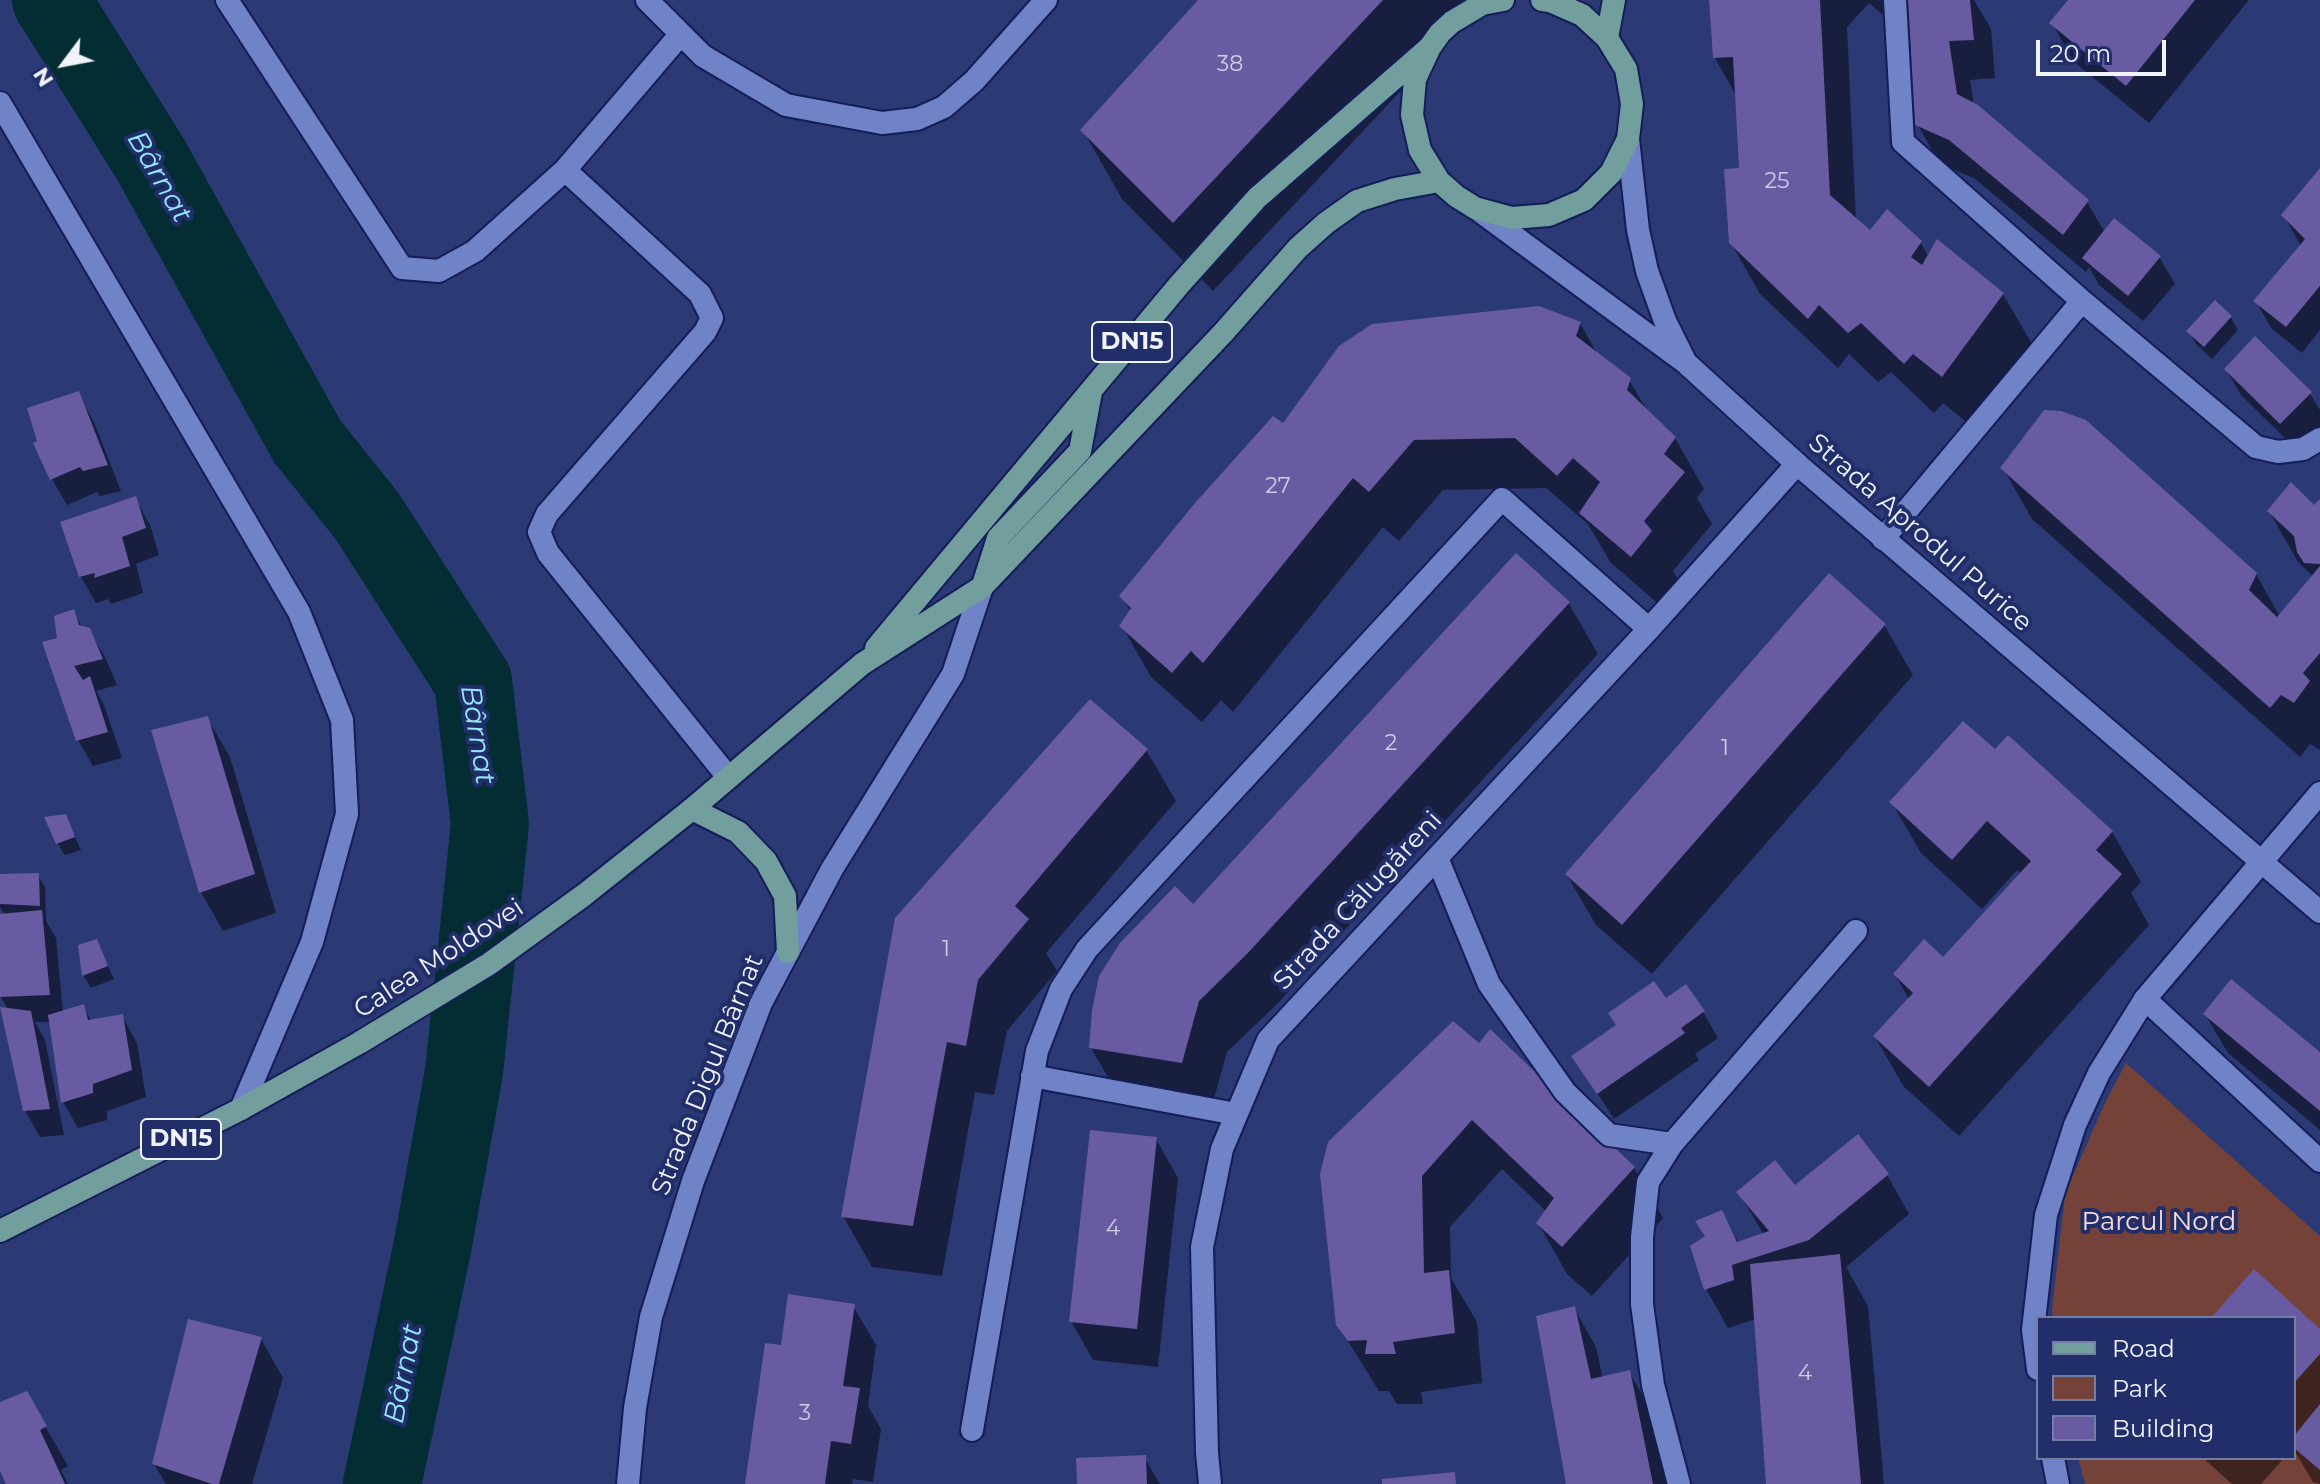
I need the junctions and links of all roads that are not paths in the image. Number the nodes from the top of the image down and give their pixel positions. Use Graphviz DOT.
graph roads {
  1 [pos="227,0"];
  2 [pos="647,0"];
  3 [pos="1046,0"];
  4 [pos="1474,0"];
  5 [pos="1503,0"];
  6 [pos="1542,0"];
  7 [pos="1614,0"];
  8 [pos="1895,0"];
  9 [pos="1452,22"];
  10 [pos="680,35"];
  11 [pos="1607,38"];
  12 [pos="1430,47"];
  13 [pos="0,103"];
  14 [pos="1628,139"];
  15 [pos="565,170"];
  16 [pos="1439,181"];
  17 [pos="1475,208"];
  18 [pos="2082,301"];
  19 [pos="1686,363"];
  20 [pos="1091,391"];
  21 [pos="2320,439"];
  22 [pos="1797,464"];
  23 [pos="1883,539"];
  24 [pos="982,587"];
  25 [pos="1649,629"];
  26 [pos="862,664"];
  27 [pos="728,777"];
  28 [pos="2320,793"];
  29 [pos="692,809"];
  30 [pos="1437,858"];
  31 [pos="2262,862"];
  32 [pos="2320,912"];
  33 [pos="1856,931"];
  34 [pos="788,952"];
  35 [pos="2145,999"];
  36 [pos="1032,1076"];
  37 [pos="241,1109"];
  38 [pos="1236,1114"];
  39 [pos="1672,1144"];
  40 [pos="2320,1161"];
  41 [pos="0,1231"];
  42 [pos="2036,1353"];
  43 [pos="972,1430"];
  44 [pos="2053,1460"];
  45 [pos="628,1484"];
  46 [pos="1210,1484"];
  47 [pos="1679,1484"];
  48 [pos="2058,1484"];
  1 -- 15 [label="street"];
  2 -- 10 [label="street"];
  3 -- 10 [label="street"];
  4 -- 9 [label="main road, DN15"];
  5 -- 9 [label="main road, DN15"];
  6 -- 11 [label="main road, DN15"];
  7 -- 11 [label="main road"];
  8 -- 18 [label="street"];
  9 -- 12 [label="main road, DN15"];
  10 -- 15 [label="street"];
  11 -- 14 [label="main road, DN15"];
  12 -- 16 [label="main road, DN15"];
  12 -- 20 [label="main road, DN15"];
  13 -- 37 [label="street"];
  14 -- 17 [label="main road, DN15"];
  14 -- 19 [label="street"];
  15 -- 27 [label="street"];
  16 -- 17 [label="main road, DN15"];
  16 -- 24 [label="main road, DN15"];
  17 -- 19 [label="street, Strada Aprodul Purice"];
  18 -- 21 [label="street"];
  18 -- 23 [label="street"];
  19 -- 22 [label="street, Strada Aprodul Purice"];
  20 -- 24 [label="main road"];
  20 -- 26 [label="main road, DN15"];
  22 -- 23 [label="street, Strada Aprodul Purice"];
  22 -- 25 [label="street, Strada Călugăreni"];
  23 -- 31 [label="street, Strada Aprodul Purice"];
  24 -- 26 [label="main road, DN15"];
  24 -- 34 [label="street, Strada Digul Bârnat"];
  25 -- 30 [label="street, Strada Călugăreni"];
  25 -- 36 [label="street"];
  26 -- 27 [label="main road, Calea Moldovei / DN15"];
  27 -- 29 [label="main road, Calea Moldovei / DN15"];
  28 -- 31 [label="street"];
  29 -- 34 [label="main road"];
  29 -- 37 [label="main road, Calea Moldovei / DN15"];
  30 -- 38 [label="street, Strada Călugăreni"];
  30 -- 39 [label="street"];
  31 -- 32 [label="street, Strada Aprodul Purice"];
  31 -- 35 [label="street"];
  33 -- 39 [label="street"];
  34 -- 45 [label="street, Strada Digul Bârnat"];
  35 -- 40 [label="street"];
  35 -- 42 [label="street"];
  36 -- 38 [label="street"];
  36 -- 43 [label="street"];
  37 -- 41 [label="main road, Calea Moldovei / DN15"];
  38 -- 46 [label="street, Strada Călugăreni"];
  39 -- 47 [label="street"];
  44 -- 48 [label="street"];
}
